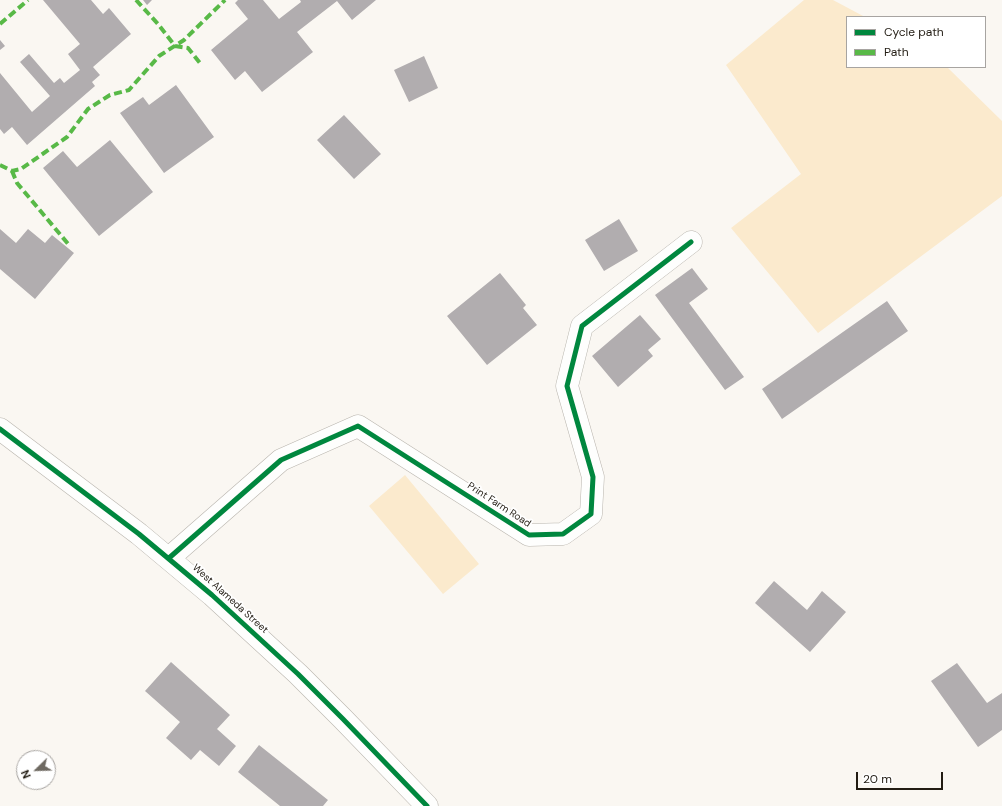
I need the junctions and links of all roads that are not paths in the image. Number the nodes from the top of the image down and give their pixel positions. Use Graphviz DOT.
graph roads {
  1 [pos="691,242"];
  2 [pos="0,430"];
  3 [pos="169,558"];
  4 [pos="427,806"];
  1 -- 3 [label="street, Print Farm Road"];
  2 -- 3 [label="street, West Alameda Street"];
  3 -- 4 [label="street, West Alameda Street"];
}
